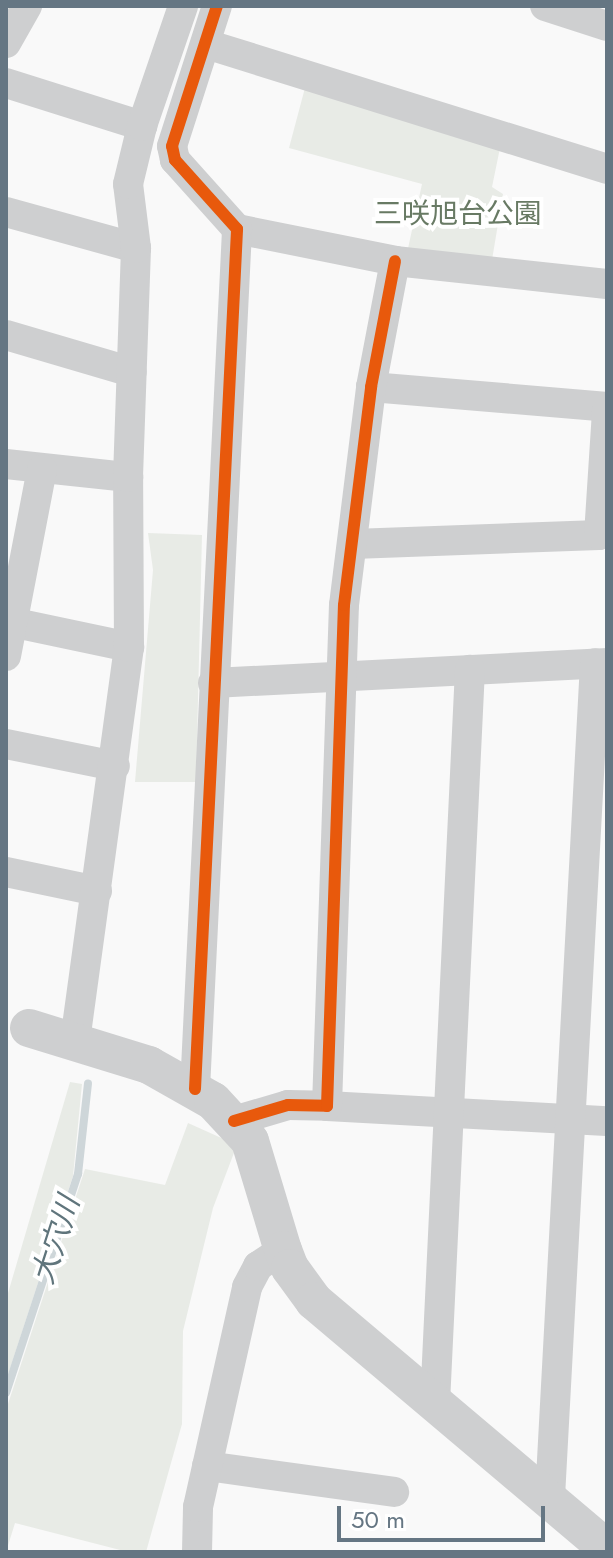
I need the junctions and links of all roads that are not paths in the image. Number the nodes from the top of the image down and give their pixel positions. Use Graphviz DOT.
graph roads {
  1 [pos="27,6"];
  2 [pos="183,6"];
  3 [pos="217,6"];
  4 [pos="545,6"];
  5 [pos="607,26"];
  6 [pos="6,43"];
  7 [pos="206,44"];
  8 [pos="6,83"];
  9 [pos="142,126"];
  10 [pos="607,169"];
  11 [pos="6,212"];
  12 [pos="237,229"];
  13 [pos="136,248"];
  14 [pos="395,261"];
  15 [pos="607,284"];
  16 [pos="6,335"];
  17 [pos="132,372"];
  18 [pos="371,387"];
  19 [pos="607,410"];
  20 [pos="6,464"];
  21 [pos="42,469"];
  22 [pos="128,477"];
  23 [pos="353,544"];
  24 [pos="9,622"];
  25 [pos="129,647"];
  26 [pos="6,656"];
  27 [pos="601,663"];
  28 [pos="470,670"];
  29 [pos="344,676"];
  30 [pos="213,683"];
  31 [pos="6,744"];
  32 [pos="115,766"];
  33 [pos="6,872"];
  34 [pos="97,891"];
  35 [pos="18,1026"];
  36 [pos="75,1041"];
  37 [pos="195,1089"];
  38 [pos="327,1106"];
  39 [pos="449,1113"];
  40 [pos="570,1119"];
  41 [pos="234,1121"];
  42 [pos="607,1121"];
  43 [pos="283,1250"];
  44 [pos="435,1403"];
  45 [pos="207,1466"];
  46 [pos="394,1492"];
  47 [pos="550,1497"];
  48 [pos="607,1549"];
  49 [pos="197,1552"];
  1 -- 6 [label="street"];
  2 -- 9 [label="street"];
  3 -- 7 [label="street"];
  4 -- 5 [label="street"];
  7 -- 10 [label="street"];
  7 -- 12 [label="street"];
  8 -- 9 [label="street"];
  9 -- 13 [label="street"];
  11 -- 13 [label="street"];
  12 -- 14 [label="street"];
  12 -- 30 [label="street"];
  13 -- 17 [label="street"];
  14 -- 15 [label="street"];
  14 -- 18 [label="street"];
  16 -- 17 [label="street"];
  17 -- 22 [label="street"];
  18 -- 19 [label="street"];
  18 -- 23 [label="street"];
  19 -- 23 [label="street"];
  20 -- 21 [label="street"];
  21 -- 22 [label="street"];
  21 -- 24 [label="street"];
  22 -- 25 [label="street"];
  23 -- 29 [label="street"];
  24 -- 25 [label="street"];
  24 -- 26 [label="street"];
  25 -- 32 [label="street"];
  27 -- 28 [label="street"];
  27 -- 40 [label="street"];
  28 -- 29 [label="street"];
  28 -- 39 [label="street"];
  29 -- 30 [label="street"];
  29 -- 38 [label="street"];
  30 -- 37 [label="street"];
  31 -- 32 [label="street"];
  32 -- 34 [label="street"];
  33 -- 34 [label="street"];
  34 -- 36 [label="street"];
  35 -- 36 [label="street"];
  36 -- 37 [label="street"];
  37 -- 41 [label="street"];
  38 -- 39 [label="street"];
  38 -- 41 [label="street"];
  39 -- 40 [label="street"];
  39 -- 44 [label="street"];
  40 -- 42 [label="street"];
  40 -- 47 [label="street"];
  41 -- 43 [label="street"];
  43 -- 44 [label="street"];
  43 -- 45 [label="street"];
  44 -- 47 [label="street"];
  45 -- 46 [label="street"];
  45 -- 49 [label="street"];
  47 -- 48 [label="street"];
}
